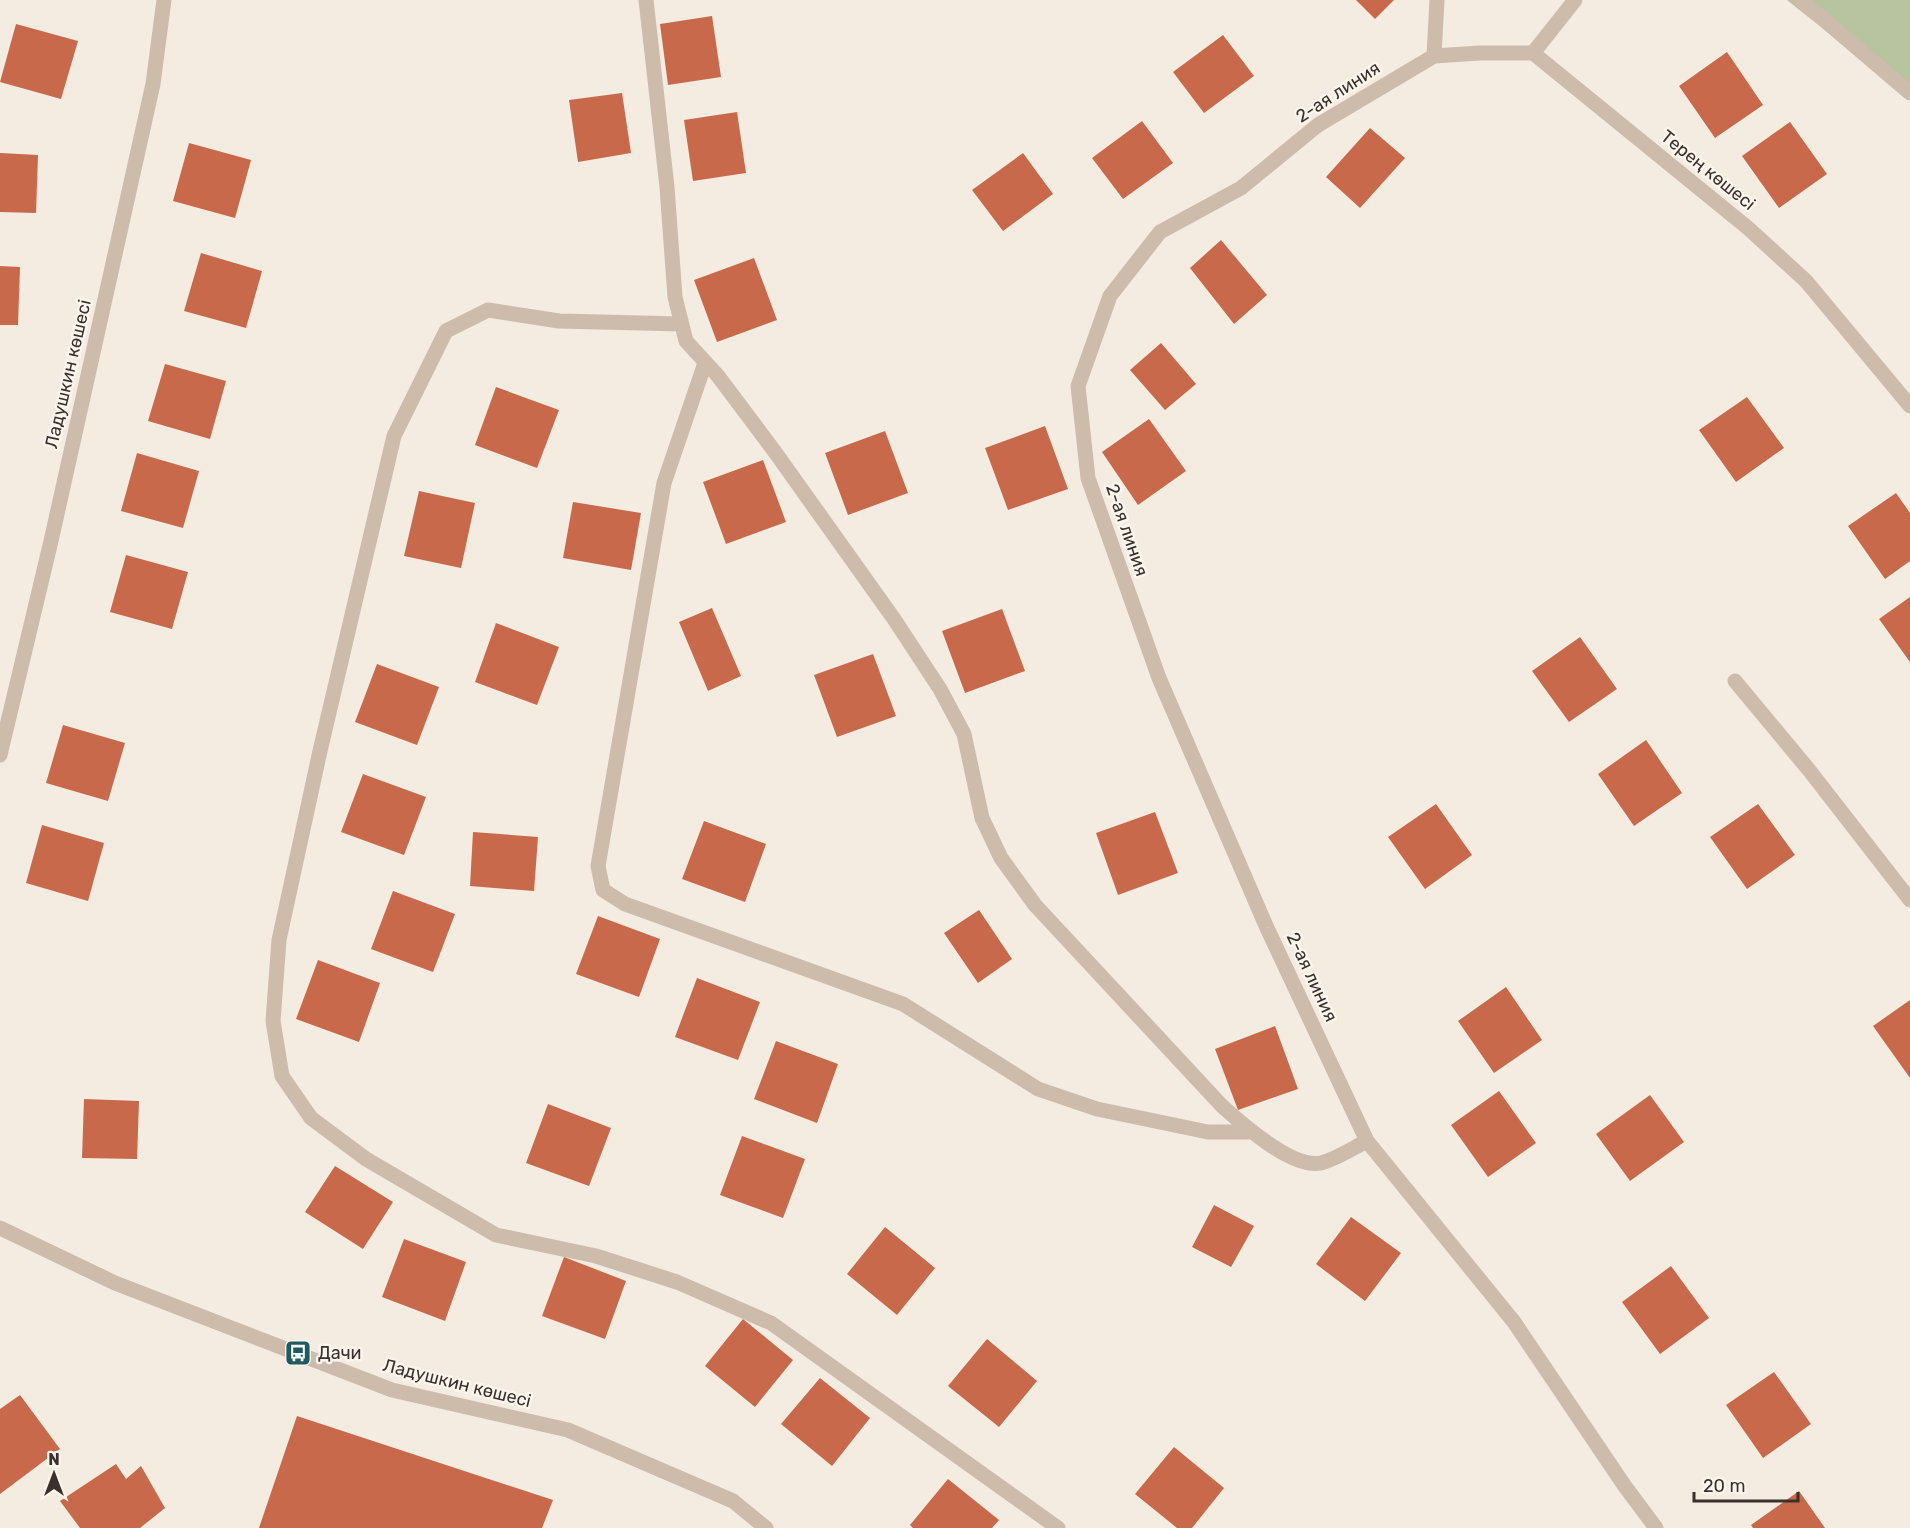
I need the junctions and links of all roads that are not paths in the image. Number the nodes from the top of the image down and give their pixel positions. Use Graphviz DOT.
graph roads {
  1 [pos="164,0"];
  2 [pos="646,0"];
  3 [pos="1437,0"];
  4 [pos="1575,0"];
  5 [pos="1800,0"];
  6 [pos="1533,53"];
  7 [pos="1434,56"];
  8 [pos="1910,93"];
  9 [pos="681,324"];
  10 [pos="705,363"];
  11 [pos="1910,406"];
  12 [pos="1735,681"];
  13 [pos="0,755"];
  14 [pos="1910,900"];
  15 [pos="1250,1132"];
  16 [pos="1367,1142"];
  17 [pos="0,1228"];
  18 [pos="766,1528"];
  19 [pos="1058,1528"];
  20 [pos="1656,1528"];
  1 -- 13 [label="street, Ладушкин көшесі"];
  2 -- 9 [label="street"];
  3 -- 7 [label="street"];
  4 -- 6 [label="street"];
  5 -- 8 [label="street"];
  6 -- 7 [label="street"];
  6 -- 11 [label="street, Терең көшесі"];
  7 -- 16 [label="street, 2-ая линия"];
  9 -- 10 [label="street"];
  9 -- 19 [label="street"];
  10 -- 15 [label="street"];
  10 -- 15 [label="street"];
  12 -- 14 [label="street"];
  15 -- 16 [label="street"];
  16 -- 20 [label="street, 2-ая линия"];
  17 -- 18 [label="street, Ладушкин көшесі"];
}
